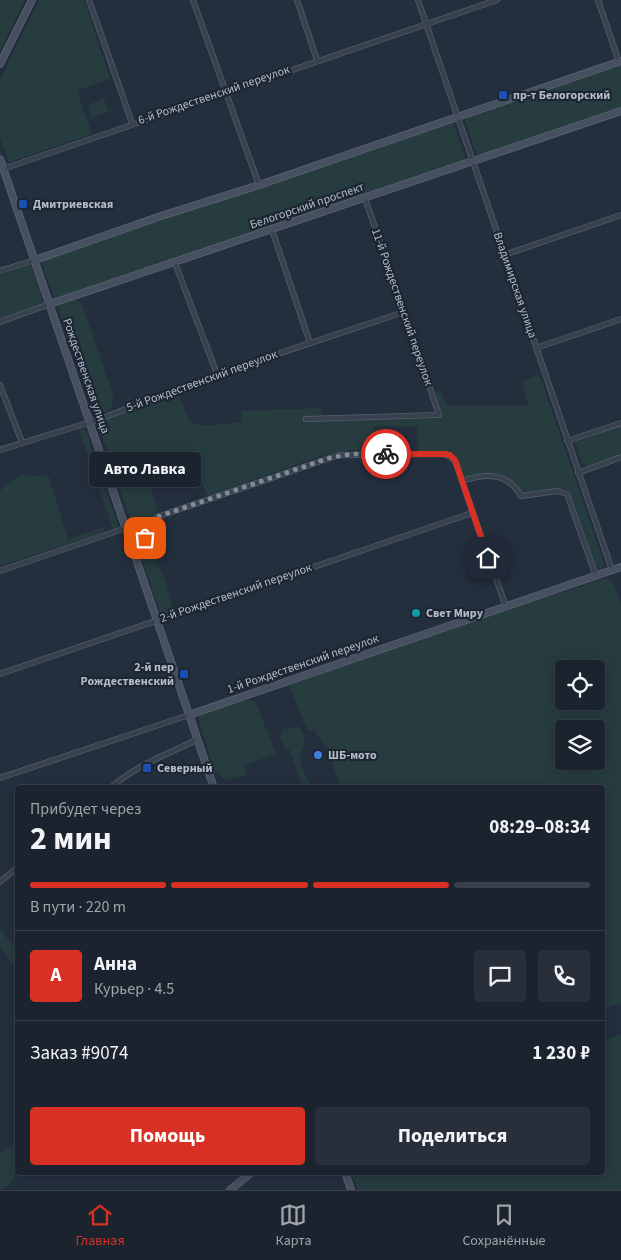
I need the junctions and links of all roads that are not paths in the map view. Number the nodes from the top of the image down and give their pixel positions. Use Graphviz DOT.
graph roads {
  1 [pos="32,0"];
  2 [pos="89,0"];
  3 [pos="193,0"];
  4 [pos="298,0"];
  5 [pos="418,0"];
  6 [pos="497,0"];
  7 [pos="598,0"];
  8 [pos="426,24"];
  9 [pos="317,60"];
  10 [pos="620,62"];
  11 [pos="0,64"];
  12 [pos="226,92"];
  13 [pos="621,111"];
  14 [pos="456,116"];
  15 [pos="132,123"];
  16 [pos="0,159"];
  17 [pos="472,161"];
  18 [pos="3,168"];
  19 [pos="259,185"];
  20 [pos="365,198"];
  21 [pos="621,215"];
  22 [pos="272,230"];
  23 [pos="504,255"];
  24 [pos="35,260"];
  25 [pos="175,263"];
  26 [pos="0,271"];
  27 [pos="50,304"];
  28 [pos="404,312"];
  29 [pos="621,319"];
  30 [pos="0,322"];
  31 [pos="310,343"];
  32 [pos="536,348"];
  33 [pos="217,374"];
  34 [pos="0,385"];
  35 [pos="306,418"];
  36 [pos="90,422"];
  37 [pos="621,423"];
  38 [pos="567,440"];
  39 [pos="22,442"];
  40 [pos="0,450"];
  41 [pos="621,457"];
  42 [pos="578,473"];
  43 [pos="462,481"];
  44 [pos="472,512"];
  45 [pos="126,528"];
  46 [pos="138,562"];
  47 [pos="621,567"];
  48 [pos="612,570"];
  49 [pos="0,571"];
  50 [pos="596,576"];
  51 [pos="506,607"];
  52 [pos="157,620"];
  53 [pos="0,674"];
  54 [pos="190,715"];
  55 [pos="198,739"];
  56 [pos="0,778"];
  57 [pos="113,785"];
  58 [pos="213,785"];
  59 [pos="15,870"];
  60 [pos="0,882"];
  61 [pos="248,1175"];
  62 [pos="346,1175"];
  63 [pos="230,1190"];
  64 [pos="351,1190"];
  1 -- 11 [label="street"];
  2 -- 15 [label="street"];
  3 -- 12 [label="street"];
  4 -- 9 [label="street"];
  5 -- 8 [label="street, Владимирская улица"];
  6 -- 8 [label="street, 6-й Рождественский переулок"];
  7 -- 10 [label="street"];
  8 -- 9 [label="street, 6-й Рождественский переулок"];
  8 -- 14 [label="street, Владимирская улица"];
  9 -- 12 [label="street, 6-й Рождественский переулок"];
  10 -- 14 [label="street"];
  12 -- 15 [label="street, 6-й Рождественский переулок"];
  12 -- 19 [label="street"];
  13 -- 17 [label="street, Белогорский проспект"];
  14 -- 17 [label="street, Владимирская улица"];
  14 -- 19 [label="street"];
  15 -- 18 [label="street, 6-й Рождественский переулок"];
  16 -- 18 [label="street, Рождественская улица"];
  17 -- 20 [label="street, Белогорский проспект"];
  17 -- 23 [label="street, Владимирская улица"];
  18 -- 24 [label="street, Рождественская улица"];
  19 -- 24 [label="street"];
  20 -- 22 [label="street, Белогорский проспект"];
  20 -- 28 [label="street, 11-й Рождественский переулок"];
  21 -- 23 [label="street"];
  22 -- 25 [label="street, Белогорский проспект"];
  22 -- 31 [label="street"];
  23 -- 32 [label="street, Владимирская улица"];
  24 -- 26 [label="street"];
  24 -- 27 [label="street, Рождественская улица"];
  25 -- 27 [label="street, Белогорский проспект"];
  25 -- 33 [label="street"];
  27 -- 30 [label="street, Белогорский проспект"];
  27 -- 36 [label="street, Рождественская улица"];
  28 -- 31 [label="street, 5-й Рождественский переулок"];
  28 -- 35 [label="street, 11-й Рождественский переулок"];
  29 -- 32 [label="street"];
  31 -- 33 [label="street, 5-й Рождественский переулок"];
  32 -- 38 [label="street, Владимирская улица"];
  33 -- 36 [label="street, 5-й Рождественский переулок"];
  34 -- 39 [label="street"];
  36 -- 39 [label="street, 5-й Рождественский переулок"];
  36 -- 45 [label="street, Рождественская улица"];
  37 -- 38 [label="street"];
  38 -- 42 [label="street, Владимирская улица"];
  39 -- 40 [label="street, 5-й Рождественский переулок"];
  41 -- 42 [label="street"];
  42 -- 48 [label="street, Владимирская улица"];
  43 -- 44 [label="street"];
  43 -- 46 [label="street"];
  43 -- 50 [label="street"];
  44 -- 51 [label="street"];
  44 -- 52 [label="street, 2-й Рождественский переулок"];
  45 -- 46 [label="street, Рождественская улица"];
  45 -- 49 [label="street"];
  46 -- 52 [label="street, Рождественская улица"];
  47 -- 48 [label="street, 1-й Рождественский переулок"];
  48 -- 50 [label="street, 1-й Рождественский переулок"];
  50 -- 51 [label="street, 1-й Рождественский переулок"];
  51 -- 54 [label="street, 1-й Рождественский переулок"];
  52 -- 53 [label="street, 2-й Рождественский переулок"];
  52 -- 54 [label="street, Рождественская улица"];
  54 -- 55 [label="street, Рождественская улица"];
  54 -- 56 [label="street, 1-й Рождественский переулок"];
  55 -- 57 [label="street"];
  55 -- 58 [label="street, Рождественская улица"];
  59 -- 60 [label="street"];
  61 -- 63 [label="street"];
  62 -- 64 [label="street"];
}
